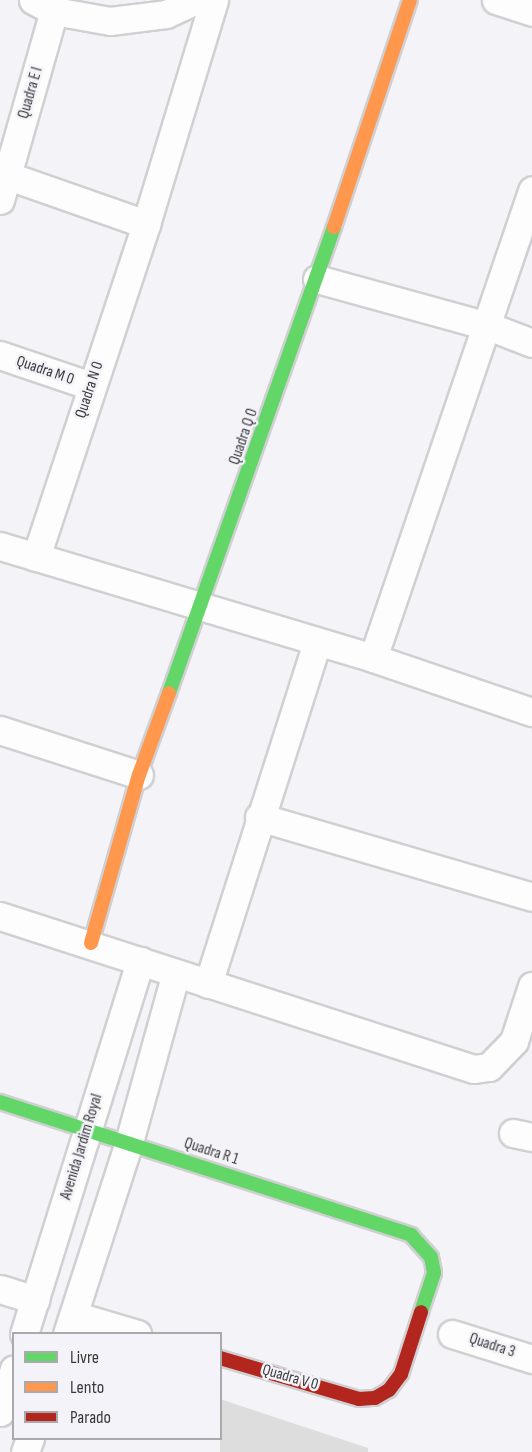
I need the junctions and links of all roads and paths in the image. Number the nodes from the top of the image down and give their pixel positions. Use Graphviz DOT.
graph roads {
  1 [pos="196,0"];
  2 [pos="214,0"];
  3 [pos="410,0"];
  4 [pos="496,0"];
  5 [pos="44,5"];
  6 [pos="532,12"];
  7 [pos="3,183"];
  8 [pos="532,190"];
  9 [pos="146,224"];
  10 [pos="317,279"];
  11 [pos="488,326"];
  12 [pos="532,343"];
  13 [pos="0,355"];
  14 [pos="91,386"];
  15 [pos="0,546"];
  16 [pos="36,557"];
  17 [pos="202,606"];
  18 [pos="317,644"];
  19 [pos="373,658"];
  20 [pos="532,712"];
  21 [pos="0,730"];
  22 [pos="139,775"];
  23 [pos="259,817"];
  24 [pos="532,897"];
  25 [pos="0,916"];
  26 [pos="90,943"];
  27 [pos="140,961"];
  28 [pos="176,973"];
  29 [pos="208,984"];
  30 [pos="532,986"];
  31 [pos="0,1102"];
  32 [pos="87,1129"];
  33 [pos="129,1142"];
  34 [pos="0,1289"];
  35 [pos="35,1300"];
  36 [pos="70,1324"];
  37 [pos="25,1332"];
  38 [pos="124,1332"];
  39 [pos="452,1334"];
  40 [pos="222,1359"];
  41 [pos="532,1359"];
  42 [pos="12,1375"];
  43 [pos="359,1398"];
  44 [pos="0,1412"];
  1 -- 5 [label="street"];
  2 -- 9 [label="street, Quadra N 0"];
  3 -- 10 [label="street, Quadra Q 0"];
  4 -- 6 [label="street"];
  5 -- 7 [label="street, Quadra E I"];
  7 -- 9 [label="street"];
  8 -- 11 [label="street"];
  9 -- 14 [label="street, Quadra N 0"];
  10 -- 11 [label="street"];
  10 -- 17 [label="street, Quadra Q 0"];
  11 -- 12 [label="street"];
  11 -- 19 [label="street"];
  13 -- 14 [label="street, Quadra M 0"];
  14 -- 16 [label="street, Quadra N 0"];
  15 -- 16 [label="street"];
  16 -- 17 [label="street"];
  17 -- 18 [label="street"];
  17 -- 22 [label="street, Quadra Q 0"];
  18 -- 19 [label="street"];
  18 -- 23 [label="street"];
  19 -- 20 [label="street"];
  21 -- 22 [label="street"];
  22 -- 26 [label="street, Quadra Q 0"];
  23 -- 24 [label="street"];
  23 -- 29 [label="street"];
  25 -- 26 [label="street"];
  26 -- 27 [label="street"];
  27 -- 28 [label="street"];
  27 -- 32 [label="street, Avenida Jardim Royal"];
  28 -- 29 [label="street"];
  28 -- 33 [label="street"];
  29 -- 30 [label="street"];
  31 -- 32 [label="street, Quadra R 1"];
  32 -- 33 [label="street, Quadra R 1"];
  32 -- 35 [label="street, Avenida Jardim Royal"];
  33 -- 36 [label="street"];
  33 -- 43 [label="street, Quadra R 1"];
  34 -- 35 [label="street"];
  35 -- 37 [label="street, Avenida Jardim Royal"];
  36 -- 38 [label="street"];
  39 -- 41 [label="street, Quadra 3"];
  40 -- 43 [label="street, Quadra V 0"];
  42 -- 44 [label="street"];
}
